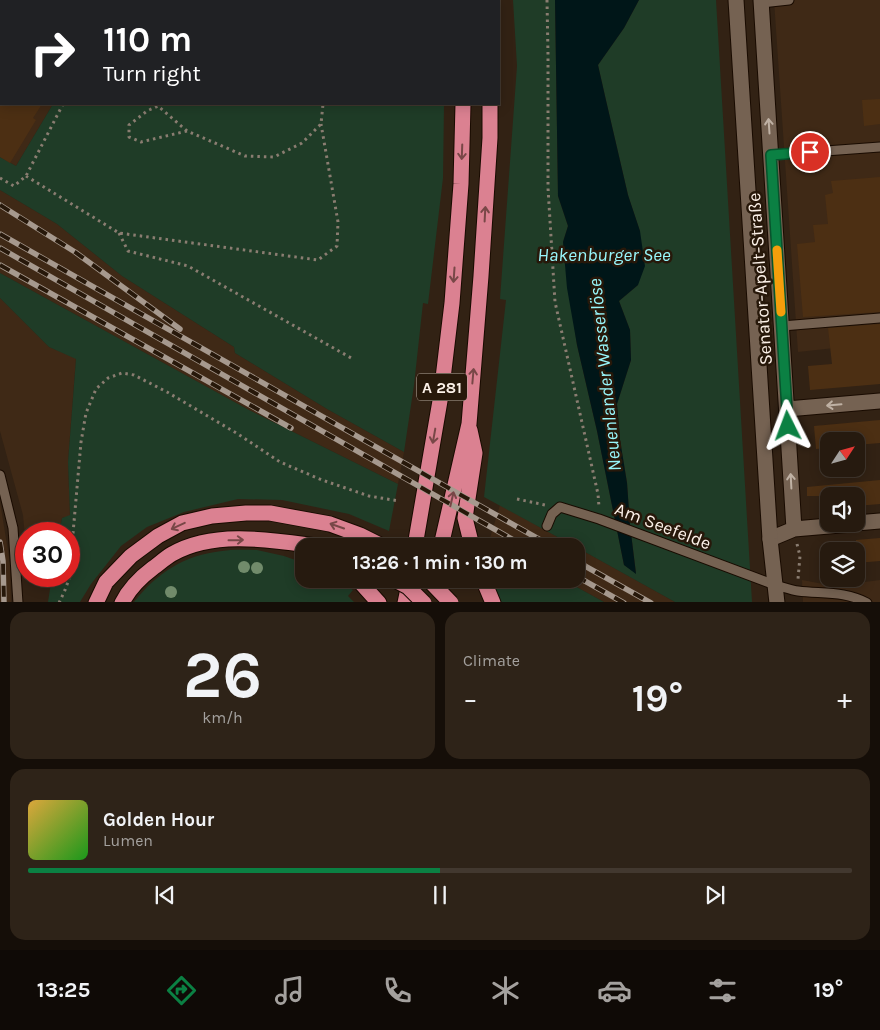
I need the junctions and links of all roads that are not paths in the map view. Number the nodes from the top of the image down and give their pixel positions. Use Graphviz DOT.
graph roads {
  1 [pos="736,0"];
  2 [pos="789,0"];
  3 [pos="761,1"];
  4 [pos="463,105"];
  5 [pos="490,105"];
  6 [pos="880,147"];
  7 [pos="771,155"];
  8 [pos="880,318"];
  9 [pos="782,326"];
  10 [pos="880,401"];
  11 [pos="787,409"];
  12 [pos="469,424"];
  13 [pos="0,476"];
  14 [pos="880,521"];
  15 [pos="865,522"];
  16 [pos="547,526"];
  17 [pos="820,527"];
  18 [pos="794,529"];
  19 [pos="367,538"];
  20 [pos="416,538"];
  21 [pos="443,538"];
  22 [pos="470,538"];
  23 [pos="770,539"];
  24 [pos="272,540"];
  25 [pos="295,543"];
  26 [pos="295,548"];
  27 [pos="775,585"];
  28 [pos="366,588"];
  29 [pos="408,588"];
  30 [pos="409,588"];
  31 [pos="432,588"];
  32 [pos="437,588"];
  33 [pos="487,588"];
  34 [pos="378,600"];
  35 [pos="18,602"];
  36 [pos="96,602"];
  37 [pos="122,602"];
  38 [pos="405,602"];
  39 [pos="424,602"];
  40 [pos="429,602"];
  41 [pos="451,602"];
  42 [pos="493,602"];
  43 [pos="777,602"];
  44 [pos="867,602"];
  1 -- 23 [label="street, Senator-Apelt-Straße"];
  2 -- 3 [label="lane"];
  7 -- 3 [label="street, Senator-Apelt-Straße, one-way"];
  4 -- 20 [label="highway, A 281, one-way"];
  12 -- 5 [label="highway, A 281, one-way"];
  6 -- 7 [label="lane"];
  7 -- 9 [label="street, Senator-Apelt-Straße"];
  8 -- 9 [label="lane"];
  9 -- 11 [label="street, Senator-Apelt-Straße"];
  10 -- 11 [label="street, one-way"];
  18 -- 11 [label="street, Senator-Apelt-Straße, one-way"];
  21 -- 12 [label="highway, A 281, one-way"];
  12 -- 22 [label="highway"];
  13 -- 35 [label="lane"];
  14 -- 15 [label="street"];
  16 -- 27 [label="lane, Am Seefelde"];
  17 -- 18 [label="street"];
  18 -- 23 [label="street"];
  19 -- 36 [label="highway, one-way"];
  23 -- 27 [label="street, Senator-Apelt-Straße"];
  24 -- 25 [label="highway"];
  24 -- 26 [label="highway"];
  37 -- 24 [label="highway, one-way"];
  27 -- 43 [label="street, Senator-Apelt-Straße"];
  27 -- 44 [label="lane, Am Seefelde"];
  28 -- 34 [label="highway"];
  29 -- 38 [label="highway"];
  30 -- 39 [label="highway, bridge"];
  31 -- 40 [label="highway"];
  32 -- 41 [label="highway, bridge"];
  33 -- 42 [label="highway"];
}
